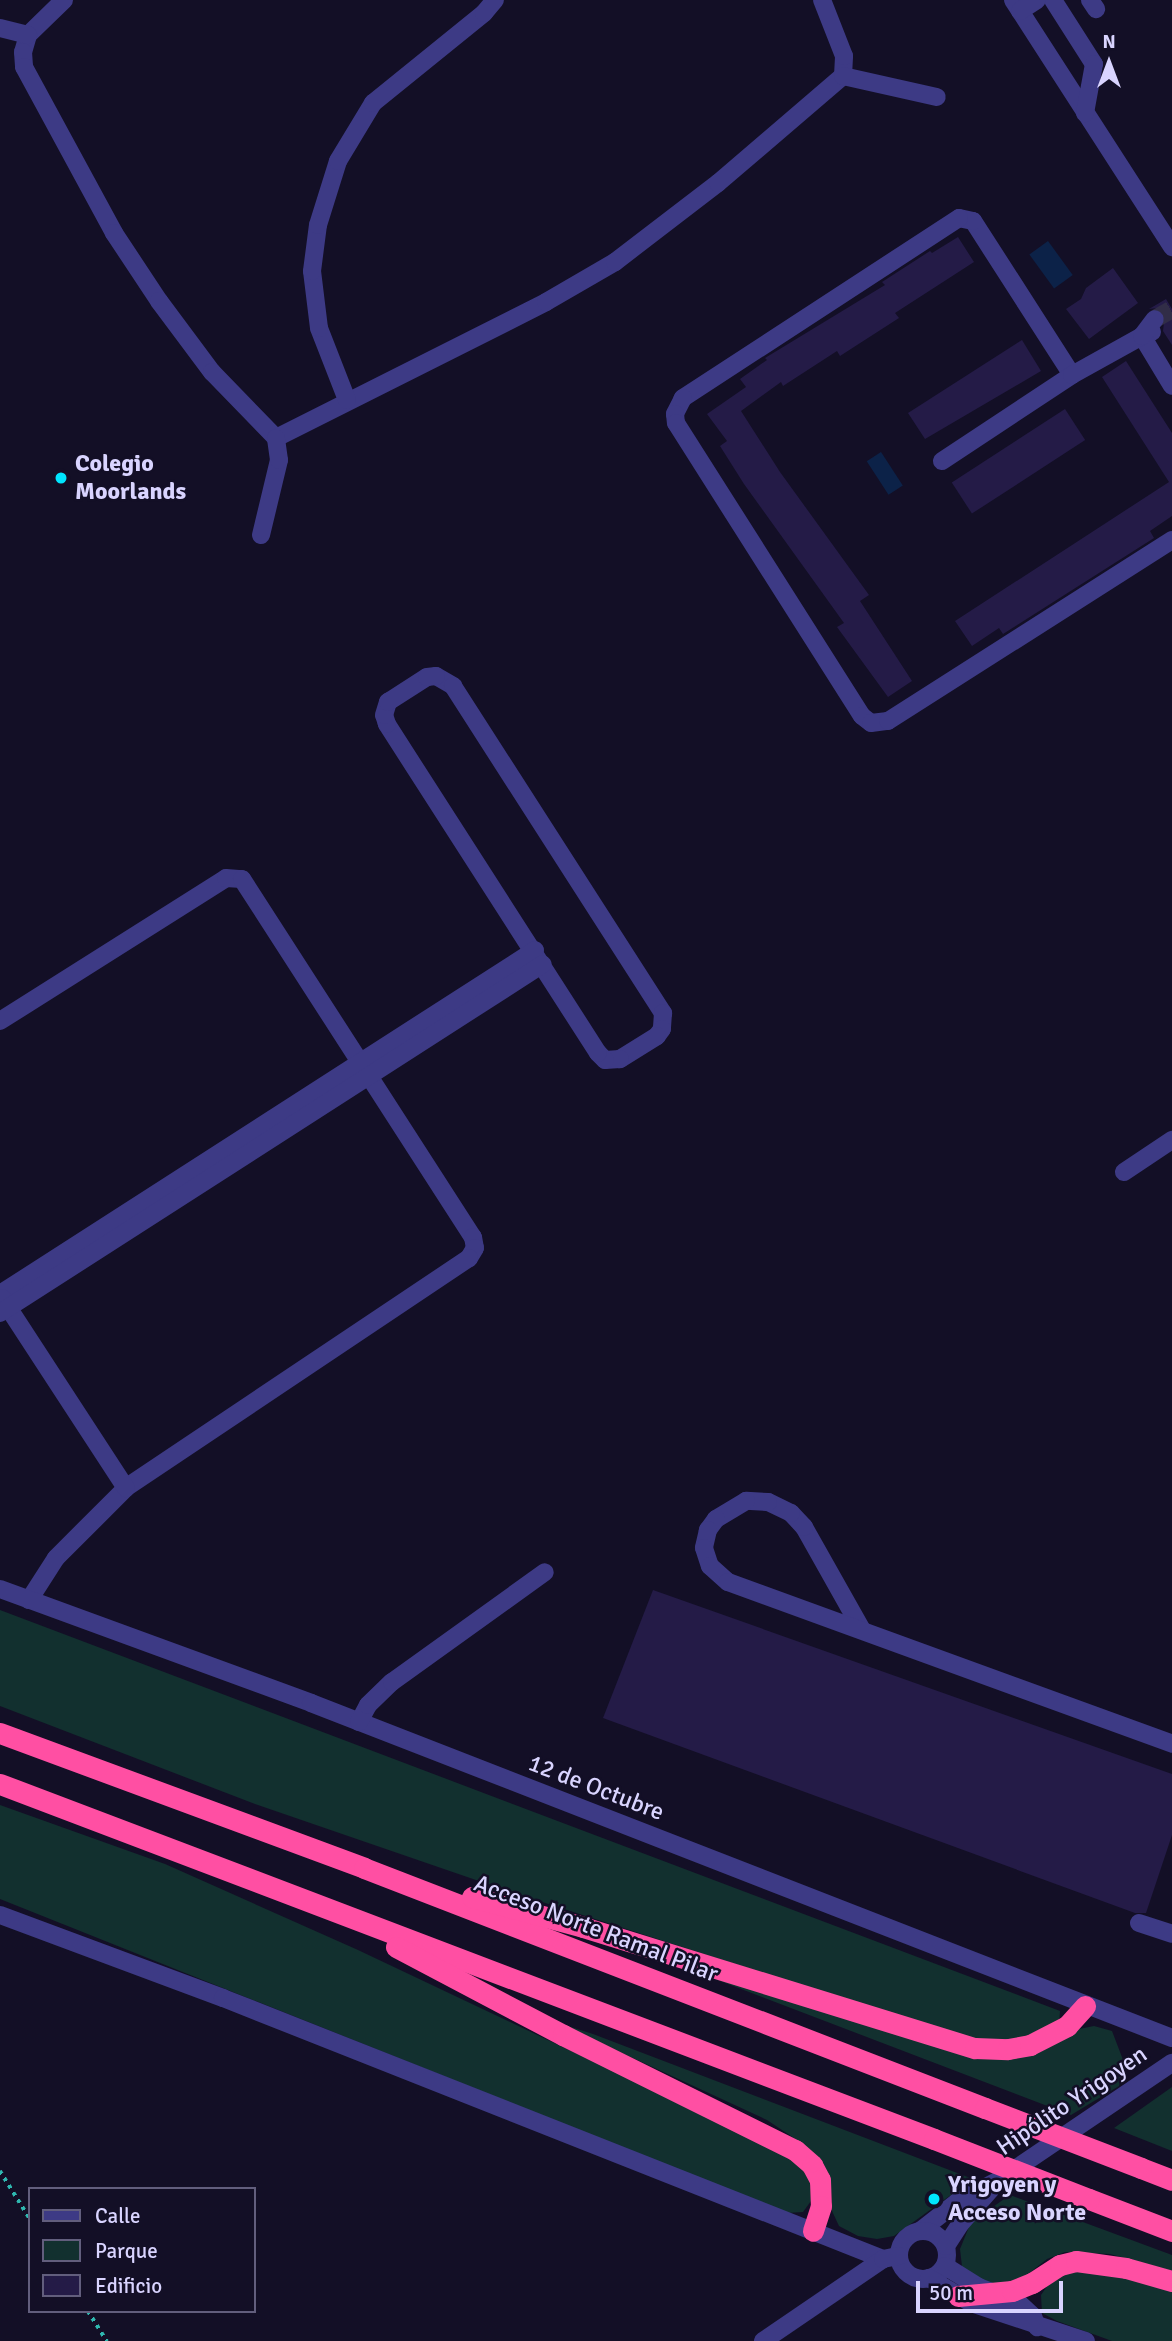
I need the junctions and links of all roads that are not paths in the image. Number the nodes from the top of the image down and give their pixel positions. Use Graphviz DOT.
graph roads {
  1 [pos="64,0"];
  2 [pos="495,0"];
  3 [pos="822,0"];
  4 [pos="1037,0"];
  5 [pos="1053,0"];
  6 [pos="1016,5"];
  7 [pos="0,27"];
  8 [pos="28,35"];
  9 [pos="843,76"];
  10 [pos="937,97"];
  11 [pos="1085,113"];
  12 [pos="1172,247"];
  13 [pos="1158,324"];
  14 [pos="1142,336"];
  15 [pos="1072,375"];
  16 [pos="1172,386"];
  17 [pos="347,400"];
  18 [pos="276,438"];
  19 [pos="942,461"];
  20 [pos="261,535"];
  21 [pos="1172,540"];
  22 [pos="539,957"];
  23 [pos="0,1021"];
  24 [pos="365,1069"];
  25 [pos="1172,1140"];
  26 [pos="1124,1172"];
  27 [pos="2,1303"];
  28 [pos="126,1488"];
  29 [pos="545,1572"];
  30 [pos="0,1589"];
  31 [pos="29,1600"];
  32 [pos="862,1630"];
  33 [pos="359,1722"];
  34 [pos="0,1733"];
  35 [pos="1172,1744"];
  36 [pos="0,1784"];
  37 [pos="364,1868"];
  38 [pos="316,1905"];
  39 [pos="0,1915"];
  40 [pos="1139,1923"];
  41 [pos="1172,1934"];
  42 [pos="1085,2006"];
  43 [pos="1172,2038"];
  44 [pos="1172,2063"];
  45 [pos="999,2180"];
  46 [pos="1172,2180"];
  47 [pos="813,2231"];
  48 [pos="919,2231"];
  49 [pos="1172,2231"];
  50 [pos="946,2246"];
  51 [pos="891,2258"];
  52 [pos="944,2266"];
  53 [pos="929,2278"];
  54 [pos="1172,2281"];
  55 [pos="997,2294"];
  56 [pos="958,2296"];
  57 [pos="1035,2334"];
  58 [pos="763,2341"];
  59 [pos="1086,2341"];
  1 -- 8 [label="street"];
  2 -- 17 [label="street"];
  3 -- 9 [label="street"];
  4 -- 6 [label="street"];
  5 -- 11 [label="street"];
  6 -- 11 [label="street"];
  7 -- 8 [label="street"];
  8 -- 18 [label="street"];
  9 -- 10 [label="street"];
  9 -- 17 [label="street"];
  11 -- 12 [label="street"];
  13 -- 14 [label="street"];
  14 -- 15 [label="street"];
  14 -- 16 [label="street"];
  15 -- 19 [label="street"];
  15 -- 21 [label="street"];
  17 -- 18 [label="street"];
  18 -- 20 [label="street"];
  22 -- 22 [label="street"];
  22 -- 24 [label="street"];
  23 -- 24 [label="street"];
  24 -- 27 [label="street"];
  24 -- 28 [label="street"];
  25 -- 26 [label="street"];
  27 -- 28 [label="street"];
  28 -- 31 [label="street"];
  29 -- 33 [label="street"];
  30 -- 31 [label="street, 12 de Octubre"];
  31 -- 33 [label="street, 12 de Octubre"];
  32 -- 32 [label="street"];
  32 -- 35 [label="street"];
  33 -- 42 [label="street, 12 de Octubre"];
  34 -- 37 [label="highway, Acceso Norte Ramal Pilar"];
  36 -- 38 [label="highway"];
  37 -- 42 [label="highway"];
  37 -- 46 [label="highway, Acceso Norte Ramal Pilar, bridge"];
  38 -- 47 [label="highway"];
  38 -- 49 [label="highway, bridge"];
  39 -- 47 [label="street"];
  40 -- 41 [label="street"];
  42 -- 43 [label="street, 12 de Octubre"];
  44 -- 45 [label="street, Hipólito Yrigoyen"];
  45 -- 48 [label="street, Hipólito Yrigoyen"];
  45 -- 50 [label="street, Hipólito Yrigoyen"];
  47 -- 51 [label="street"];
  48 -- 50 [label="street"];
  48 -- 51 [label="street"];
  50 -- 52 [label="street"];
  51 -- 53 [label="street"];
  51 -- 58 [label="street"];
  52 -- 53 [label="street"];
  52 -- 55 [label="street"];
  53 -- 56 [label="street"];
  54 -- 55 [label="highway"];
  55 -- 56 [label="highway"];
  55 -- 57 [label="street"];
  56 -- 57 [label="street"];
  57 -- 59 [label="street"];
}
